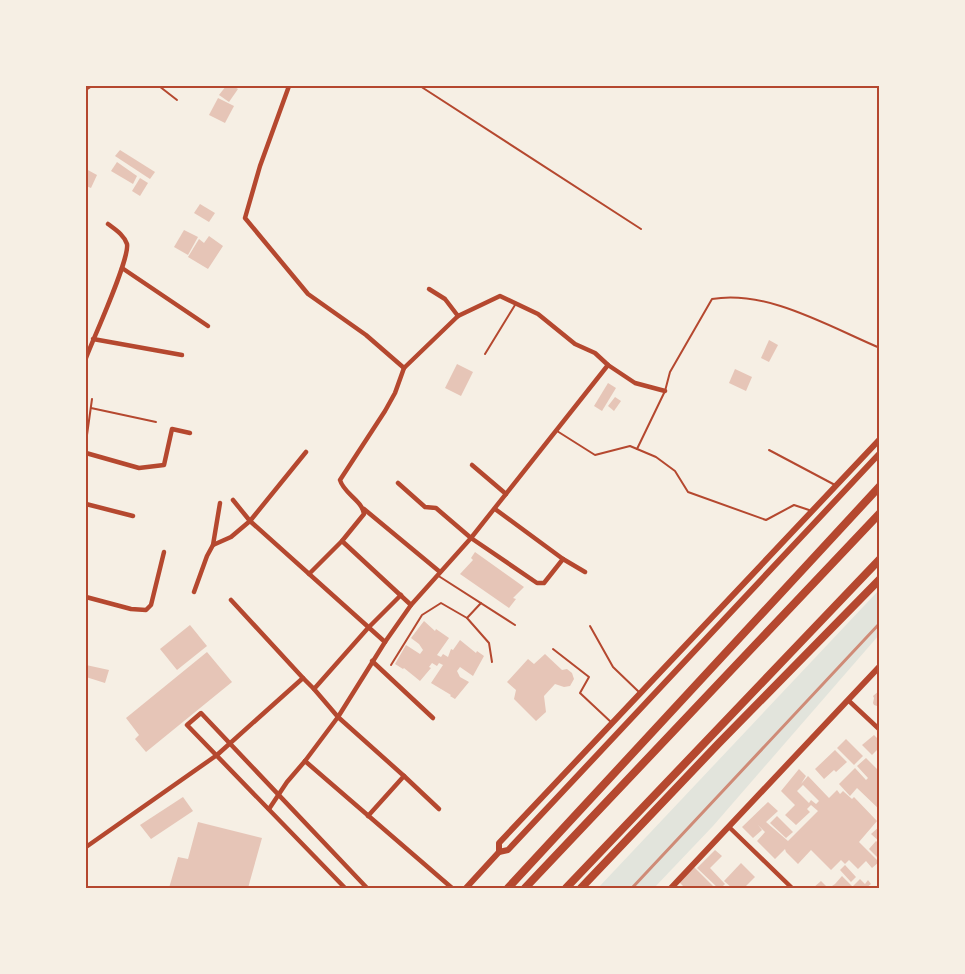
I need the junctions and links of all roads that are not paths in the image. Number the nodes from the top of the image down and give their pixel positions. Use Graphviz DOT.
graph roads {
  1 [pos="92,86"];
  2 [pos="159,86"];
  3 [pos="289,86"];
  4 [pos="420,86"];
  5 [pos="86,90"];
  6 [pos="177,100"];
  7 [pos="108,224"];
  8 [pos="641,229"];
  9 [pos="122,268"];
  10 [pos="429,289"];
  11 [pos="517,303"];
  12 [pos="458,316"];
  13 [pos="208,326"];
  14 [pos="93,339"];
  15 [pos="879,348"];
  16 [pos="485,354"];
  17 [pos="182,355"];
  18 [pos="86,358"];
  19 [pos="608,365"];
  20 [pos="404,368"];
  21 [pos="665,391"];
  22 [pos="92,399"];
  23 [pos="91,408"];
  24 [pos="156,422"];
  25 [pos="556,431"];
  26 [pos="190,433"];
  27 [pos="879,439"];
  28 [pos="86,442"];
  29 [pos="637,449"];
  30 [pos="769,450"];
  31 [pos="306,452"];
  32 [pos="86,453"];
  33 [pos="879,453"];
  34 [pos="472,465"];
  35 [pos="398,483"];
  36 [pos="836,485"];
  37 [pos="879,486"];
  38 [pos="506,494"];
  39 [pos="232,500"];
  40 [pos="220,503"];
  41 [pos="86,504"];
  42 [pos="364,508"];
  43 [pos="495,509"];
  44 [pos="812,511"];
  45 [pos="879,513"];
  46 [pos="133,516"];
  47 [pos="250,521"];
  48 [pos="471,538"];
  49 [pos="342,541"];
  50 [pos="213,545"];
  51 [pos="164,552"];
  52 [pos="563,559"];
  53 [pos="879,559"];
  54 [pos="585,572"];
  55 [pos="309,574"];
  56 [pos="438,574"];
  57 [pos="879,579"];
  58 [pos="194,592"];
  59 [pos="401,596"];
  60 [pos="86,597"];
  61 [pos="231,600"];
  62 [pos="481,603"];
  63 [pos="411,605"];
  64 [pos="467,618"];
  65 [pos="515,625"];
  66 [pos="590,626"];
  67 [pos="368,628"];
  68 [pos="385,642"];
  69 [pos="553,649"];
  70 [pos="372,662"];
  71 [pos="492,663"];
  72 [pos="391,665"];
  73 [pos="879,666"];
  74 [pos="303,678"];
  75 [pos="314,689"];
  76 [pos="640,693"];
  77 [pos="848,700"];
  78 [pos="338,717"];
  79 [pos="434,718"];
  80 [pos="612,723"];
  81 [pos="879,730"];
  82 [pos="229,744"];
  83 [pos="217,755"];
  84 [pos="305,761"];
  85 [pos="404,776"];
  86 [pos="279,795"];
  87 [pos="269,809"];
  88 [pos="438,809"];
  89 [pos="368,816"];
  90 [pos="729,827"];
  91 [pos="86,847"];
  92 [pos="499,852"];
  93 [pos="345,888"];
  94 [pos="367,888"];
  95 [pos="452,888"];
  96 [pos="466,888"];
  97 [pos="508,888"];
  98 [pos="525,888"];
  99 [pos="566,888"];
  100 [pos="582,888"];
  101 [pos="671,888"];
  102 [pos="792,888"];
  1 -- 5 [label="lane"];
  2 -- 6 [label="lane"];
  3 -- 20 [label="street"];
  4 -- 8 [label="lane"];
  7 -- 9 [label="street"];
  9 -- 13 [label="street"];
  9 -- 14 [label="street"];
  10 -- 12 [label="street"];
  11 -- 12 [label="street"];
  11 -- 16 [label="lane"];
  11 -- 19 [label="street"];
  12 -- 20 [label="street"];
  14 -- 17 [label="street"];
  14 -- 18 [label="street"];
  15 -- 21 [label="lane"];
  19 -- 21 [label="street"];
  19 -- 25 [label="street"];
  20 -- 42 [label="street"];
  21 -- 29 [label="lane"];
  22 -- 23 [label="lane"];
  23 -- 24 [label="lane"];
  23 -- 28 [label="lane"];
  25 -- 29 [label="lane"];
  25 -- 38 [label="street"];
  26 -- 32 [label="street"];
  27 -- 36 [label="main road"];
  29 -- 44 [label="lane"];
  30 -- 36 [label="lane"];
  31 -- 47 [label="street"];
  33 -- 92 [label="main road"];
  34 -- 38 [label="street"];
  35 -- 48 [label="street"];
  36 -- 44 [label="main road"];
  37 -- 97 [label="highway"];
  38 -- 43 [label="street"];
  39 -- 47 [label="street"];
  40 -- 50 [label="street"];
  41 -- 46 [label="street"];
  42 -- 49 [label="street"];
  42 -- 56 [label="street"];
  43 -- 48 [label="street"];
  43 -- 52 [label="street"];
  44 -- 76 [label="main road"];
  45 -- 98 [label="highway"];
  47 -- 50 [label="street"];
  47 -- 55 [label="street"];
  48 -- 52 [label="street"];
  48 -- 56 [label="street"];
  49 -- 55 [label="street"];
  49 -- 59 [label="street"];
  50 -- 58 [label="street"];
  51 -- 60 [label="street"];
  52 -- 54 [label="street"];
  53 -- 99 [label="highway"];
  55 -- 67 [label="street"];
  56 -- 62 [label="lane"];
  56 -- 63 [label="street"];
  57 -- 100 [label="highway"];
  59 -- 63 [label="street"];
  59 -- 67 [label="street"];
  61 -- 74 [label="street"];
  62 -- 64 [label="lane"];
  62 -- 65 [label="lane"];
  63 -- 68 [label="street"];
  64 -- 71 [label="lane"];
  64 -- 72 [label="lane"];
  66 -- 76 [label="lane"];
  67 -- 68 [label="street"];
  67 -- 75 [label="street"];
  68 -- 70 [label="street"];
  69 -- 80 [label="lane"];
  70 -- 78 [label="street"];
  70 -- 79 [label="street"];
  73 -- 77 [label="main road"];
  74 -- 75 [label="street"];
  74 -- 82 [label="street"];
  75 -- 78 [label="street"];
  76 -- 80 [label="main road"];
  77 -- 81 [label="street"];
  77 -- 90 [label="main road"];
  78 -- 84 [label="street"];
  78 -- 85 [label="street"];
  80 -- 92 [label="main road"];
  82 -- 83 [label="street"];
  82 -- 83 [label="street"];
  82 -- 86 [label="street"];
  83 -- 87 [label="street"];
  83 -- 91 [label="street"];
  84 -- 86 [label="street"];
  84 -- 89 [label="street"];
  85 -- 88 [label="street"];
  85 -- 89 [label="street"];
  86 -- 87 [label="street"];
  86 -- 94 [label="street"];
  87 -- 93 [label="street"];
  89 -- 95 [label="street"];
  90 -- 101 [label="main road"];
  90 -- 102 [label="street"];
  92 -- 96 [label="main road"];
}
